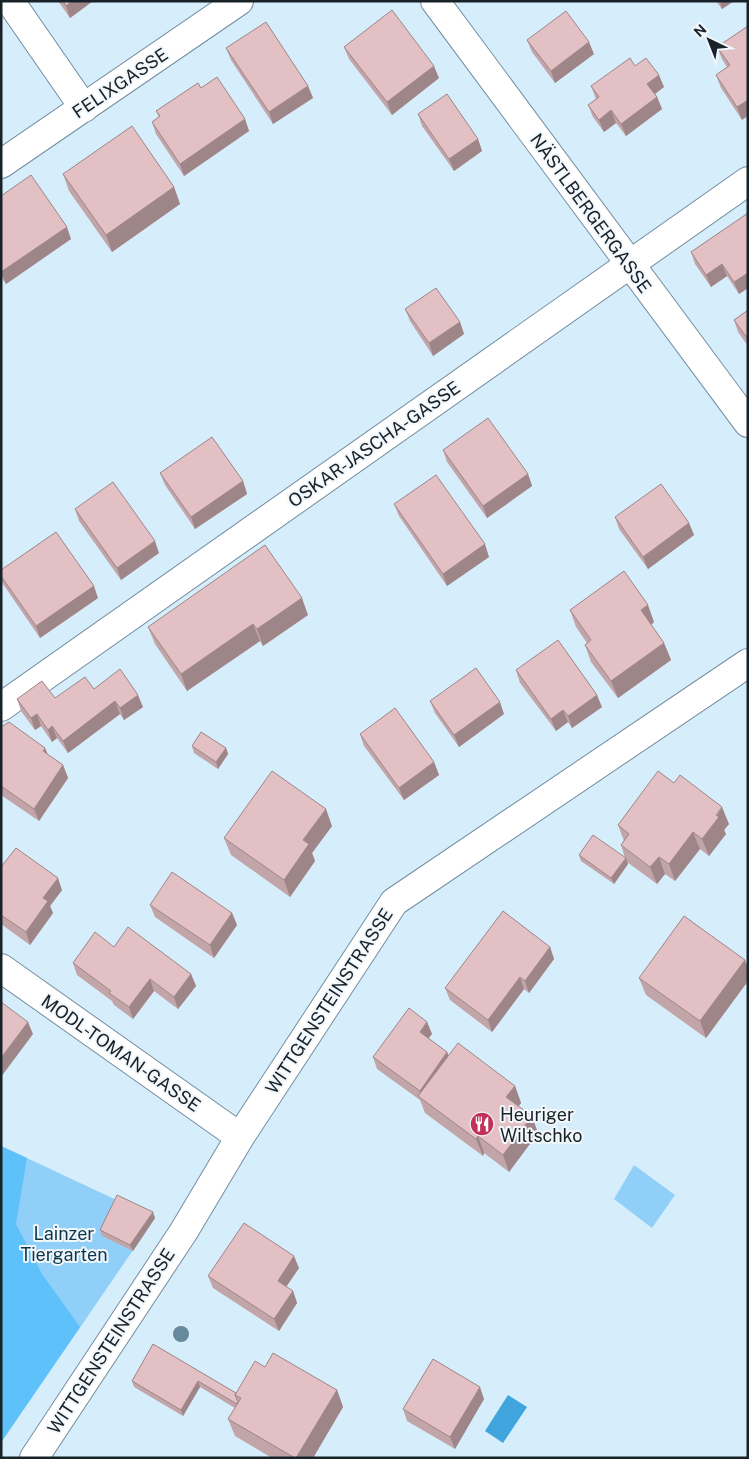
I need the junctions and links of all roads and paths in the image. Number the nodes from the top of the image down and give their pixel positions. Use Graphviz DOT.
graph roads {
  1 [pos="10,1"];
  2 [pos="239,1"];
  3 [pos="435,1"];
  4 [pos="84,108"];
  5 [pos="1,164"];
  6 [pos="748,181"];
  7 [pos="628,264"];
  8 [pos="748,423"];
  9 [pos="748,663"];
  10 [pos="1,707"];
  11 [pos="1,968"];
  12 [pos="240,1137"];
  13 [pos="34,1458"];
  1 -- 4 [label="street"];
  2 -- 4 [label="street, FELIXGASSE"];
  3 -- 7 [label="street, NÄSTLBERGERGASSE"];
  4 -- 5 [label="street, FELIXGASSE"];
  6 -- 7 [label="street, OSKAR-JASCHA-GASSE"];
  7 -- 8 [label="street, NÄSTLBERGERGASSE"];
  7 -- 10 [label="street, OSKAR-JASCHA-GASSE"];
  9 -- 12 [label="street, WITTGENSTEINSTRASSE"];
  11 -- 12 [label="street, MODL-TOMAN-GASSE"];
  12 -- 13 [label="street, WITTGENSTEINSTRASSE"];
}
